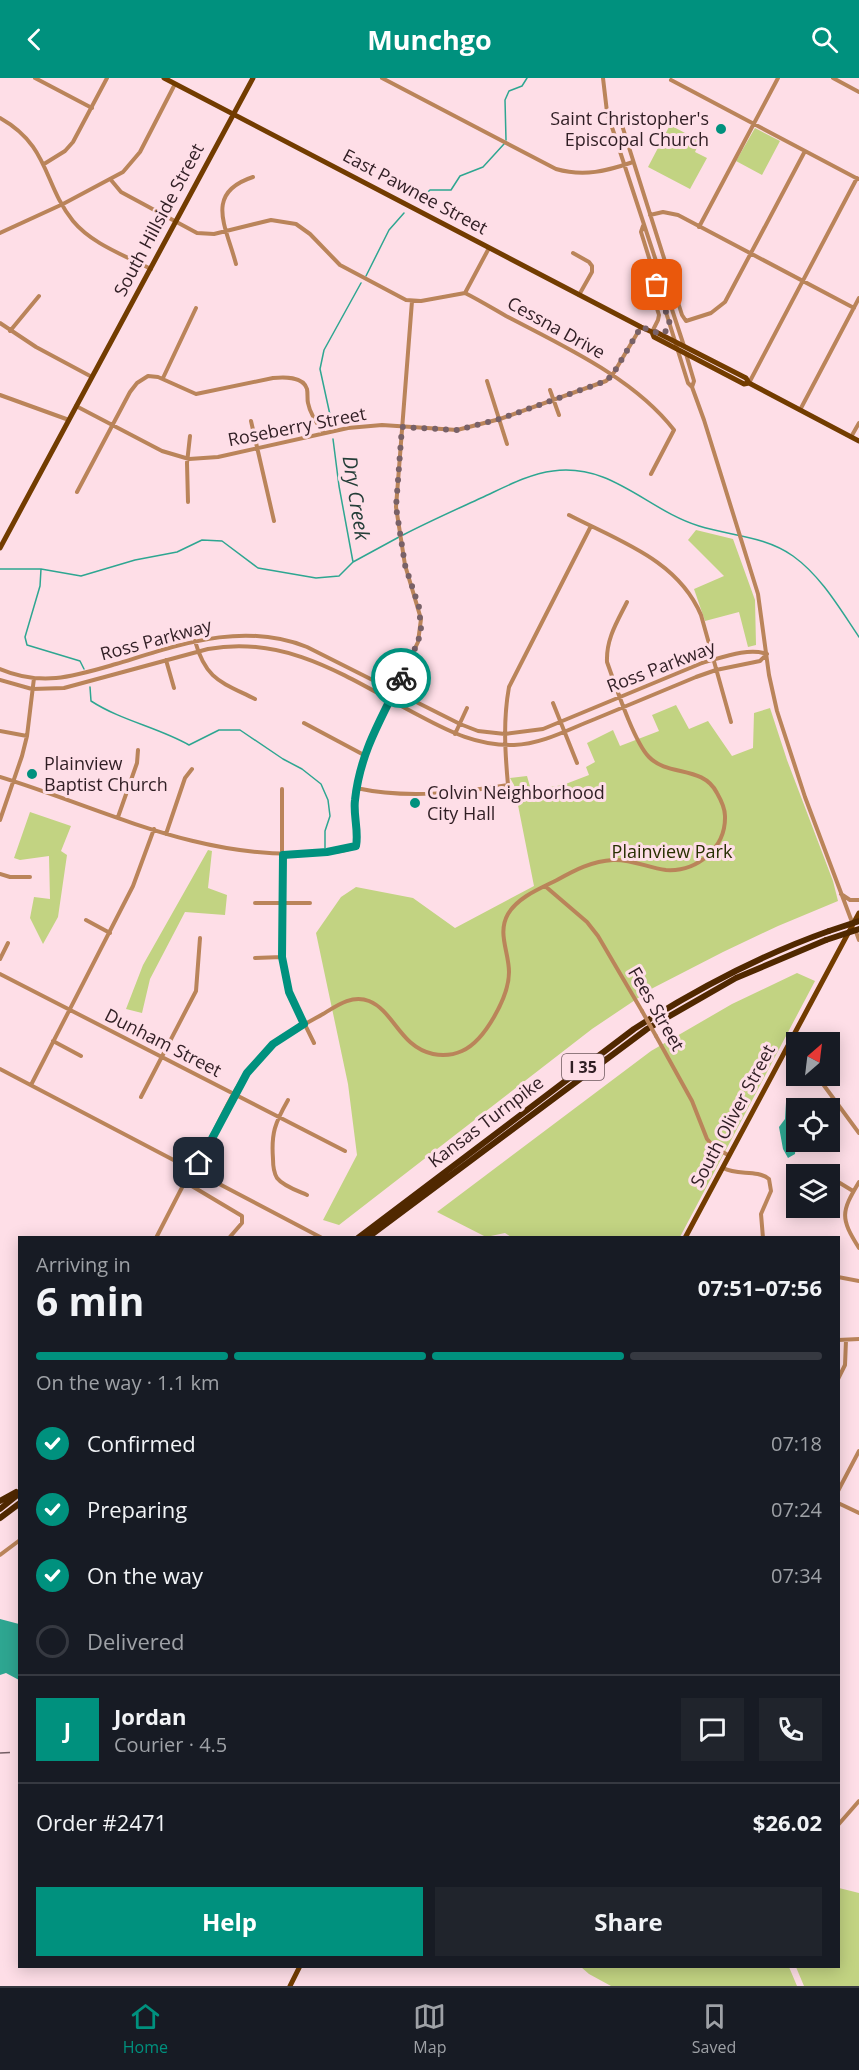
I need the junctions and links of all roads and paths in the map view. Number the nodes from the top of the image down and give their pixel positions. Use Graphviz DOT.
graph roads {
  1 [pos="35,78"];
  2 [pos="107,78"];
  3 [pos="164,78"];
  4 [pos="253,78"];
  5 [pos="382,78"];
  6 [pos="603,78"];
  7 [pos="778,78"];
  8 [pos="832,78"];
  9 [pos="670,80"];
  10 [pos="175,84"];
  11 [pos="859,92"];
  12 [pos="92,108"];
  13 [pos="233,114"];
  14 [pos="0,118"];
  15 [pos="620,119"];
  16 [pos="754,124"];
  17 [pos="805,151"];
  18 [pos="633,162"];
  19 [pos="44,164"];
  20 [pos="624,165"];
  21 [pos="253,177"];
  22 [pos="858,179"];
  23 [pos="111,180"];
  24 [pos="63,204"];
  25 [pos="650,214"];
  26 [pos="175,222"];
  27 [pos="643,226"];
  28 [pos="699,227"];
  29 [pos="227,231"];
  30 [pos="0,233"];
  31 [pos="489,248"];
  32 [pos="573,253"];
  33 [pos="751,254"];
  34 [pos="236,264"];
  35 [pos="644,268"];
  36 [pos="151,269"];
  37 [pos="803,281"];
  38 [pos="465,293"];
  39 [pos="579,295"];
  40 [pos="39,296"];
  41 [pos="859,298"];
  42 [pos="411,301"];
  43 [pos="196,308"];
  44 [pos="854,308"];
  45 [pos="0,323"];
  46 [pos="670,324"];
  47 [pos="641,327"];
  48 [pos="10,331"];
  49 [pos="652,332"];
  50 [pos="661,334"];
  51 [pos="676,342"];
  52 [pos="681,347"];
  53 [pos="685,353"];
  54 [pos="700,361"];
  55 [pos="691,370"];
  56 [pos="612,375"];
  57 [pos="92,377"];
  58 [pos="162,378"];
  59 [pos="487,381"];
  60 [pos="749,383"];
  61 [pos="692,387"];
  62 [pos="550,390"];
  63 [pos="0,395"];
  64 [pos="553,399"];
  65 [pos="76,406"];
  66 [pos="800,410"];
  67 [pos="559,415"];
  68 [pos="500,419"];
  69 [pos="69,420"];
  70 [pos="251,421"];
  71 [pos="859,423"];
  72 [pos="113,426"];
  73 [pos="402,427"];
  74 [pos="324,432"];
  75 [pos="190,436"];
  76 [pos="851,437"];
  77 [pos="859,441"];
  78 [pos="507,444"];
  79 [pos="258,447"];
  80 [pos="188,459"];
  81 [pos="651,474"];
  82 [pos="77,492"];
  83 [pos="188,502"];
  84 [pos="569,515"];
  85 [pos="274,521"];
  86 [pos="591,526"];
  87 [pos="0,548"];
  88 [pos="627,602"];
  89 [pos="195,641"];
  90 [pos="198,651"];
  91 [pos="767,654"];
  92 [pos="166,660"];
  93 [pos="713,660"];
  94 [pos="0,669"];
  95 [pos="716,670"];
  96 [pos="34,678"];
  97 [pos="0,680"];
  98 [pos="174,688"];
  99 [pos="32,689"];
  100 [pos="395,691"];
  101 [pos="620,697"];
  102 [pos="255,699"];
  103 [pos="390,700"];
  104 [pos="553,703"];
  105 [pos="624,707"];
  106 [pos="467,708"];
  107 [pos="560,722"];
  108 [pos="730,722"];
  109 [pos="304,723"];
  110 [pos="460,724"];
  111 [pos="0,731"];
  112 [pos="564,732"];
  113 [pos="455,734"];
  114 [pos="505,734"];
  115 [pos="27,736"];
  116 [pos="505,745"];
  117 [pos="138,750"];
  118 [pos="364,755"];
  119 [pos="577,763"];
  120 [pos="192,769"];
  121 [pos="0,777"];
  122 [pos="14,780"];
  123 [pos="356,788"];
  124 [pos="282,789"];
  125 [pos="118,817"];
  126 [pos="0,820"];
  127 [pos="154,829"];
  128 [pos="166,834"];
  129 [pos="283,855"];
  130 [pos="0,874"];
  131 [pos="30,877"];
  132 [pos="545,886"];
  133 [pos="841,894"];
  134 [pos="859,900"];
  135 [pos="255,903"];
  136 [pos="310,903"];
  137 [pos="283,904"];
  138 [pos="859,913"];
  139 [pos="86,920"];
  140 [pos="856,923"];
  141 [pos="859,929"];
  142 [pos="110,933"];
  143 [pos="200,938"];
  144 [pos="859,940"];
  145 [pos="8,943"];
  146 [pos="282,957"];
  147 [pos="255,958"];
  148 [pos="0,959"];
  149 [pos="0,974"];
  150 [pos="70,1010"];
  151 [pos="304,1024"];
  152 [pos="53,1041"];
  153 [pos="314,1043"];
  154 [pos="81,1056"];
  155 [pos="162,1057"];
  156 [pos="0,1069"];
  157 [pos="31,1085"];
  158 [pos="824,1086"];
  159 [pos="234,1094"];
  160 [pos="141,1097"];
  161 [pos="288,1100"];
  162 [pos="278,1117"];
  163 [pos="859,1133"];
  164 [pos="345,1152"];
  165 [pos="729,1155"];
  166 [pos="722,1168"];
  167 [pos="191,1170"];
  168 [pos="185,1182"];
  169 [pos="859,1182"];
  170 [pos="840,1184"];
  171 [pos="853,1191"];
  172 [pos="307,1195"];
  173 [pos="157,1236"];
  174 [pos="231,1236"];
  175 [pos="318,1236"];
  176 [pos="360,1236"];
  177 [pos="370,1236"];
  178 [pos="686,1236"];
  179 [pos="763,1236"];
  180 [pos="859,1248"];
  181 [pos="840,1277"];
  182 [pos="859,1281"];
  183 [pos="859,1339"];
  184 [pos="840,1340"];
  185 [pos="846,1340"];
  186 [pos="840,1375"];
  187 [pos="859,1451"];
  188 [pos="840,1487"];
  189 [pos="18,1493"];
  190 [pos="18,1494"];
  191 [pos="0,1501"];
  192 [pos="18,1504"];
  193 [pos="840,1504"];
  194 [pos="0,1509"];
  195 [pos="859,1513"];
  196 [pos="0,1518"];
  197 [pos="18,1542"];
  198 [pos="0,1555"];
  199 [pos="859,1801"];
  200 [pos="840,1823"];
  201 [pos="299,1968"];
  202 [pos="290,1986"];
  1 -- 12 [label="street"];
  2 -- 12 [label="street"];
  3 -- 10 [label="main road, East Pawnee Street"];
  4 -- 13 [label="main road, South Hillside Street"];
  5 -- 20 [label="street"];
  6 -- 20 [label="street"];
  7 -- 16 [label="street"];
  8 -- 11 [label="street"];
  9 -- 16 [label="street"];
  10 -- 13 [label="main road, East Pawnee Street"];
  10 -- 23 [label="street"];
  12 -- 19 [label="street"];
  13 -- 26 [label="main road, South Hillside Street"];
  13 -- 31 [label="main road, East Pawnee Street"];
  14 -- 19 [label="street"];
  15 -- 18 [label="street"];
  16 -- 17 [label="street"];
  16 -- 28 [label="street"];
  17 -- 22 [label="street"];
  17 -- 33 [label="street"];
  18 -- 20 [label="street"];
  18 -- 25 [label="street"];
  19 -- 24 [label="street"];
  20 -- 27 [label="street"];
  21 -- 29 [label="street"];
  22 -- 37 [label="street"];
  23 -- 24 [label="street"];
  23 -- 26 [label="street"];
  24 -- 30 [label="street"];
  24 -- 36 [label="street"];
  25 -- 28 [label="street"];
  25 -- 33 [label="street"];
  26 -- 29 [label="street"];
  26 -- 36 [label="main road, South Hillside Street"];
  27 -- 46 [label="street"];
  27 -- 52 [label="street"];
  28 -- 33 [label="street"];
  29 -- 34 [label="street"];
  29 -- 42 [label="street"];
  31 -- 38 [label="street"];
  31 -- 39 [label="main road, East Pawnee Street"];
  32 -- 39 [label="street"];
  33 -- 37 [label="street"];
  35 -- 49 [label="street"];
  36 -- 57 [label="main road, South Hillside Street"];
  37 -- 44 [label="street"];
  37 -- 60 [label="street"];
  38 -- 42 [label="street"];
  38 -- 56 [label="street, Cessna Drive"];
  39 -- 47 [label="main road, East Pawnee Street"];
  40 -- 48 [label="street"];
  41 -- 44 [label="street"];
  42 -- 73 [label="street"];
  43 -- 58 [label="street"];
  44 -- 66 [label="street"];
  45 -- 48 [label="street"];
  46 -- 50 [label="street"];
  46 -- 51 [label="street"];
  47 -- 49 [label="main road, East Pawnee Street"];
  47 -- 56 [label="street"];
  48 -- 57 [label="street"];
  49 -- 50 [label="main road, East Pawnee Street"];
  49 -- 52 [label="main road, East Pawnee Street"];
  50 -- 51 [label="main road, East Pawnee Street"];
  51 -- 52 [label="main road, East Pawnee Street"];
  52 -- 53 [label="main road, East Pawnee Street"];
  52 -- 60 [label="main road, East Pawnee Street"];
  52 -- 61 [label="street"];
  53 -- 54 [label="main road, East Pawnee Street"];
  53 -- 55 [label="street"];
  54 -- 55 [label="street"];
  54 -- 60 [label="main road, East Pawnee Street"];
  55 -- 61 [label="street"];
  56 -- 64 [label="street, Roseberry Street"];
  56 -- 81 [label="street, Cessna Drive"];
  57 -- 65 [label="main road, South Hillside Street"];
  58 -- 72 [label="street"];
  58 -- 74 [label="street"];
  59 -- 68 [label="street"];
  60 -- 66 [label="main road, East Pawnee Street"];
  61 -- 91 [label="street"];
  62 -- 64 [label="street"];
  63 -- 69 [label="street"];
  64 -- 67 [label="street"];
  64 -- 68 [label="street, Roseberry Street"];
  65 -- 69 [label="main road, South Hillside Street"];
  65 -- 72 [label="street, Roseberry Street"];
  66 -- 76 [label="main road, East Pawnee Street"];
  68 -- 73 [label="street, Roseberry Street"];
  68 -- 78 [label="street"];
  69 -- 87 [label="main road, South Hillside Street"];
  70 -- 79 [label="street"];
  71 -- 76 [label="street"];
  72 -- 80 [label="street, Roseberry Street"];
  72 -- 82 [label="street"];
  73 -- 74 [label="street, Roseberry Street"];
  73 -- 100 [label="street"];
  74 -- 79 [label="street, Roseberry Street"];
  75 -- 80 [label="street"];
  76 -- 77 [label="main road, East Pawnee Street"];
  79 -- 80 [label="street, Roseberry Street"];
  79 -- 85 [label="street"];
  80 -- 83 [label="street"];
  84 -- 86 [label="street"];
  86 -- 93 [label="street"];
  86 -- 114 [label="street"];
  88 -- 101 [label="street"];
  89 -- 90 [label="street"];
  89 -- 96 [label="street, Ross Parkway"];
  89 -- 100 [label="street, Ross Parkway"];
  90 -- 92 [label="street, Ross Parkway"];
  90 -- 102 [label="street"];
  90 -- 103 [label="street, Ross Parkway"];
  91 -- 93 [label="street, Ross Parkway"];
  91 -- 95 [label="street, Ross Parkway"];
  91 -- 133 [label="street"];
  92 -- 98 [label="street"];
  92 -- 99 [label="street, Ross Parkway"];
  93 -- 95 [label="street"];
  93 -- 101 [label="street, Ross Parkway"];
  94 -- 96 [label="street, Ross Parkway"];
  95 -- 105 [label="street, Ross Parkway"];
  95 -- 108 [label="street"];
  96 -- 99 [label="street"];
  97 -- 99 [label="street, Ross Parkway"];
  99 -- 115 [label="street"];
  100 -- 103 [label="street"];
  100 -- 110 [label="street, Ross Parkway"];
  101 -- 105 [label="street"];
  101 -- 107 [label="street, Ross Parkway"];
  103 -- 113 [label="street, Ross Parkway"];
  103 -- 118 [label="street"];
  104 -- 107 [label="street"];
  105 -- 112 [label="street, Ross Parkway"];
  105 -- 132 [label="street"];
  106 -- 110 [label="street"];
  107 -- 112 [label="street"];
  107 -- 114 [label="street, Ross Parkway"];
  109 -- 118 [label="street"];
  110 -- 113 [label="street"];
  110 -- 114 [label="street, Ross Parkway"];
  111 -- 115 [label="street"];
  112 -- 116 [label="street, Ross Parkway"];
  112 -- 119 [label="street"];
  113 -- 116 [label="street, Ross Parkway"];
  114 -- 116 [label="street"];
  115 -- 122 [label="street"];
  116 -- 123 [label="street"];
  117 -- 125 [label="street"];
  118 -- 123 [label="street"];
  120 -- 128 [label="street"];
  121 -- 122 [label="street"];
  122 -- 125 [label="street"];
  122 -- 126 [label="street"];
  123 -- 129 [label="street"];
  124 -- 129 [label="street"];
  125 -- 127 [label="street"];
  127 -- 128 [label="street"];
  127 -- 142 [label="street"];
  128 -- 129 [label="street"];
  129 -- 137 [label="street"];
  130 -- 131 [label="street"];
  132 -- 151 [label="street"];
  132 -- 165 [label="street, Fees Street, bridge"];
  133 -- 134 [label="street"];
  133 -- 140 [label="street"];
  135 -- 137 [label="street"];
  136 -- 137 [label="street"];
  137 -- 146 [label="street"];
  138 -- 140 [label="main road, South Oliver Street"];
  139 -- 142 [label="street"];
  140 -- 144 [label="street"];
  140 -- 165 [label="main road, South Oliver Street"];
  140 -- 176 [label="highway, Kansas Turnpike / I 35, bridge"];
  141 -- 177 [label="highway, Kansas Turnpike / I 35, bridge"];
  142 -- 150 [label="street"];
  143 -- 155 [label="street"];
  145 -- 148 [label="street"];
  146 -- 147 [label="street"];
  146 -- 151 [label="street"];
  149 -- 150 [label="street, Dunham Street"];
  150 -- 152 [label="street"];
  150 -- 155 [label="street, Dunham Street"];
  151 -- 153 [label="street"];
  151 -- 159 [label="street"];
  152 -- 154 [label="street"];
  152 -- 157 [label="street"];
  155 -- 159 [label="street, Dunham Street"];
  155 -- 160 [label="street"];
  156 -- 157 [label="street"];
  157 -- 167 [label="street"];
  158 -- 163 [label="street"];
  159 -- 162 [label="street, Dunham Street"];
  159 -- 167 [label="street"];
  161 -- 162 [label="street"];
  162 -- 164 [label="street, Dunham Street"];
  162 -- 172 [label="street"];
  165 -- 166 [label="main road, South Oliver Street"];
  166 -- 178 [label="main road, South Oliver Street"];
  166 -- 179 [label="street"];
  167 -- 168 [label="street"];
  167 -- 175 [label="street"];
  168 -- 173 [label="street"];
  168 -- 174 [label="street"];
  169 -- 171 [label="street"];
  170 -- 171 [label="street"];
  171 -- 180 [label="street"];
  181 -- 182 [label="street"];
  183 -- 185 [label="street"];
  184 -- 185 [label="street"];
  185 -- 186 [label="street"];
  187 -- 188 [label="street"];
  189 -- 191 [label="highway"];
  190 -- 194 [label="highway"];
  192 -- 196 [label="highway"];
  193 -- 195 [label="street"];
  197 -- 198 [label="street"];
  199 -- 200 [label="street"];
  201 -- 202 [label="main road"];
}
